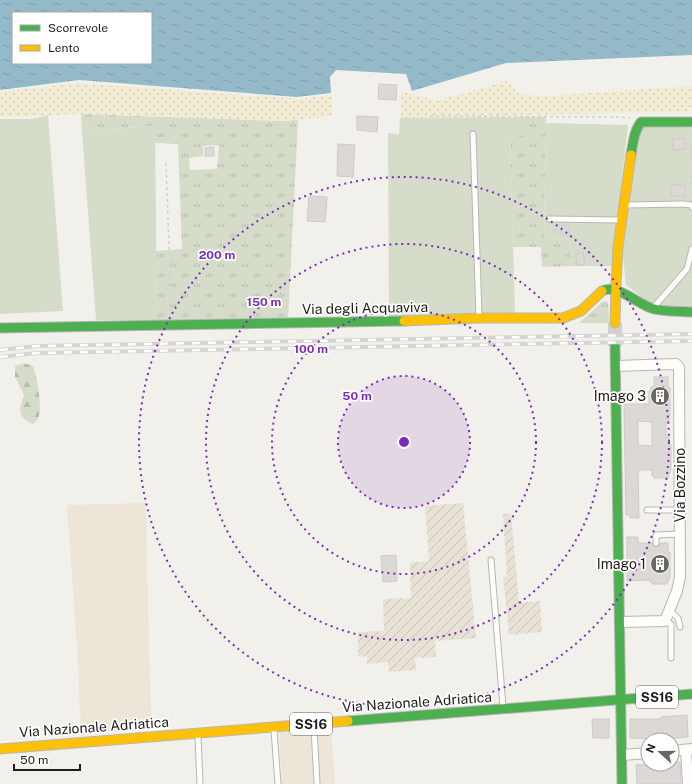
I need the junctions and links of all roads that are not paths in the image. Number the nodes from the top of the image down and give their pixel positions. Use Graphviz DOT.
graph roads {
  1 [pos="692,125"];
  2 [pos="473,134"];
  3 [pos="623,205"];
  4 [pos="692,206"];
  5 [pos="549,219"];
  6 [pos="621,220"];
  7 [pos="692,249"];
  8 [pos="614,290"];
  9 [pos="652,309"];
  10 [pos="692,312"];
  11 [pos="479,318"];
  12 [pos="615,323"];
  13 [pos="0,328"];
  14 [pos="615,346"];
  15 [pos="616,366"];
  16 [pos="647,510"];
  17 [pos="680,510"];
  18 [pos="680,534"];
  19 [pos="656,543"];
  20 [pos="491,560"];
  21 [pos="669,610"];
  22 [pos="665,621"];
  23 [pos="621,622"];
  24 [pos="680,628"];
  25 [pos="671,658"];
  26 [pos="692,694"];
  27 [pos="621,700"];
  28 [pos="503,709"];
  29 [pos="314,724"];
  30 [pos="274,727"];
  31 [pos="198,733"];
  32 [pos="0,749"];
  33 [pos="689,750"];
  34 [pos="640,754"];
  35 [pos="622,756"];
  36 [pos="200,784"];
  37 [pos="278,784"];
  38 [pos="317,784"];
  39 [pos="622,784"];
  40 [pos="688,784"];
  1 -- 3 [label="street"];
  2 -- 11 [label="lane"];
  3 -- 4 [label="lane"];
  3 -- 6 [label="street"];
  5 -- 6 [label="lane"];
  6 -- 8 [label="street"];
  7 -- 9 [label="lane"];
  8 -- 9 [label="street"];
  8 -- 11 [label="street, Via degli Acquaviva"];
  8 -- 12 [label="street"];
  9 -- 10 [label="street"];
  11 -- 13 [label="street, Via degli Acquaviva"];
  14 -- 15 [label="street"];
  15 -- 17 [label="street, Via Bozzino"];
  15 -- 23 [label="street"];
  16 -- 17 [label="lane"];
  17 -- 18 [label="street, Via Bozzino"];
  18 -- 19 [label="lane"];
  18 -- 21 [label="street, Via Bozzino"];
  20 -- 28 [label="lane"];
  21 -- 22 [label="street, Via Bozzino"];
  21 -- 24 [label="lane"];
  22 -- 23 [label="street"];
  22 -- 25 [label="lane"];
  23 -- 27 [label="street"];
  26 -- 27 [label="street, Via Nazionale Adriatica / SS16"];
  27 -- 28 [label="street, Via Nazionale Adriatica / SS16"];
  27 -- 35 [label="street"];
  28 -- 29 [label="street, Via Nazionale Adriatica / SS16"];
  29 -- 30 [label="street, Via Nazionale Adriatica / SS16"];
  29 -- 38 [label="lane"];
  30 -- 31 [label="street, Via Nazionale Adriatica / SS16"];
  30 -- 37 [label="lane"];
  31 -- 32 [label="street, Via Nazionale Adriatica / SS16"];
  31 -- 36 [label="lane"];
  33 -- 40 [label="street"];
  34 -- 35 [label="street"];
  35 -- 39 [label="street"];
}
